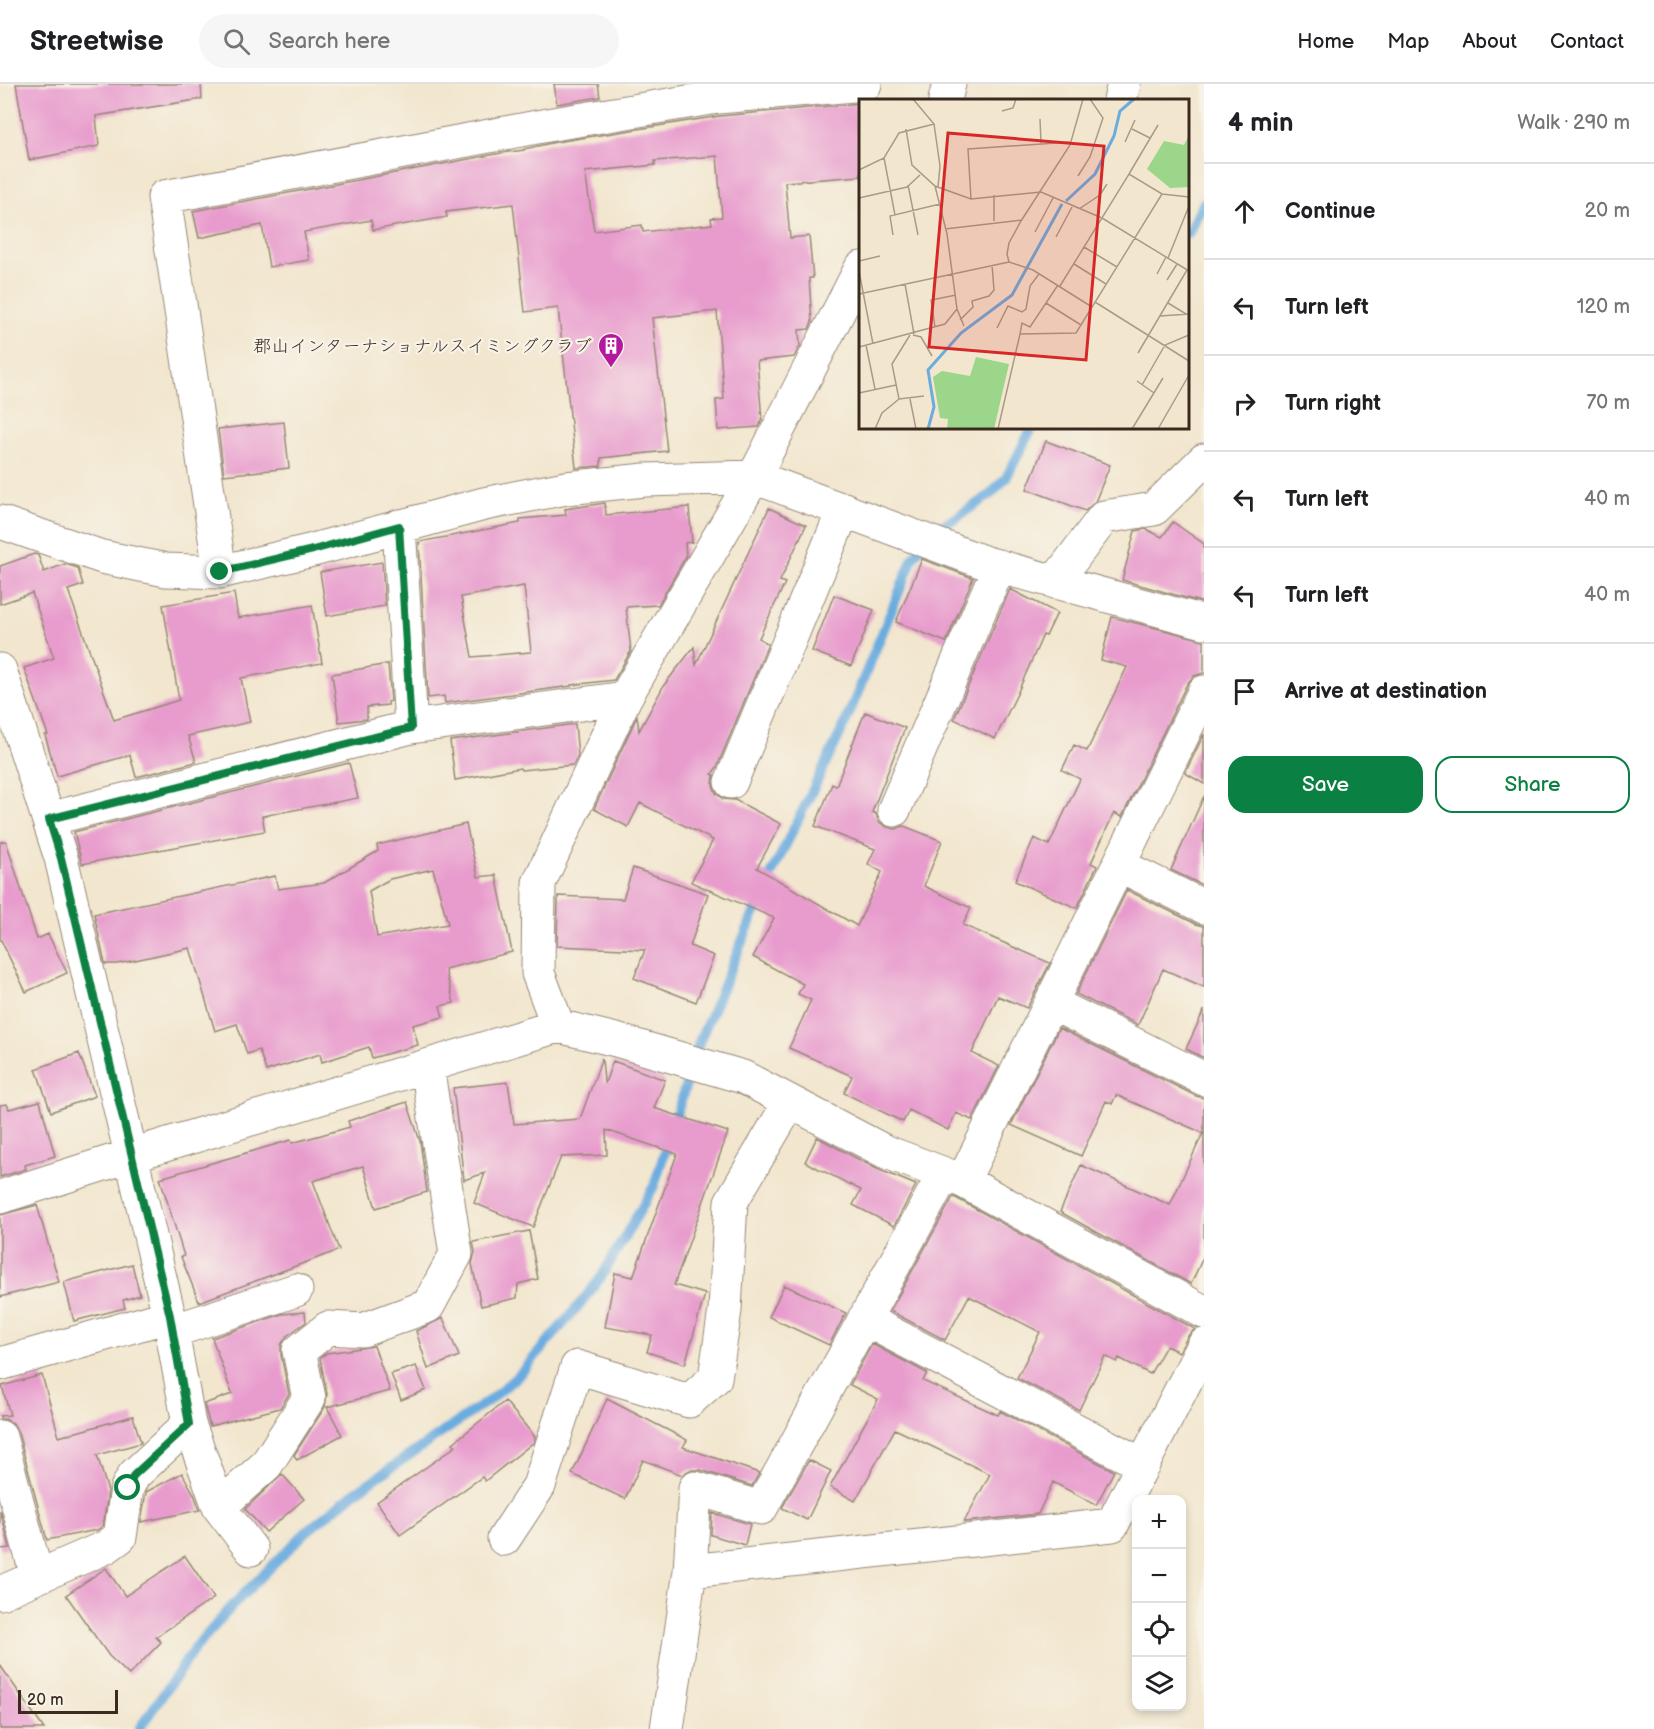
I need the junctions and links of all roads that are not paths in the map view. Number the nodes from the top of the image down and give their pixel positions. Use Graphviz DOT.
graph roads {
  1 [pos="865,84"];
  2 [pos="949,84"];
  3 [pos="1124,84"];
  4 [pos="717,91"];
  5 [pos="945,99"];
  6 [pos="1120,99"];
  7 [pos="859,272"];
  8 [pos="1204,460"];
  9 [pos="754,477"];
  10 [pos="844,509"];
  11 [pos="0,522"];
  12 [pos="399,526"];
  13 [pos="999,566"];
  14 [pos="220,572"];
  15 [pos="1055,582"];
  16 [pos="1204,622"];
  17 [pos="0,670"];
  18 [pos="1204,692"];
  19 [pos="625,698"];
  20 [pos="411,728"];
  21 [pos="730,782"];
  22 [pos="894,810"];
  23 [pos="49,819"];
  24 [pos="1119,865"];
  25 [pos="1204,907"];
  26 [pos="1051,1003"];
  27 [pos="558,1026"];
  28 [pos="427,1066"];
  29 [pos="1204,1079"];
  30 [pos="790,1102"];
  31 [pos="132,1155"];
  32 [pos="953,1177"];
  33 [pos="0,1197"];
  34 [pos="296,1290"];
  35 [pos="1204,1312"];
  36 [pos="864,1319"];
  37 [pos="171,1324"];
  38 [pos="1204,1345"];
  39 [pos="0,1364"];
  40 [pos="189,1424"];
  41 [pos="0,1437"];
  42 [pos="1143,1465"];
  43 [pos="219,1507"];
  44 [pos="504,1539"];
  45 [pos="251,1549"];
  46 [pos="690,1571"];
  47 [pos="37,1577"];
  48 [pos="0,1593"];
  49 [pos="667,1729"];
  1 -- 4 [label="street"];
  2 -- 5 [label="street"];
  3 -- 6 [label="street"];
  4 -- 14 [label="street"];
  7 -- 9 [label="street"];
  8 -- 15 [label="street"];
  9 -- 10 [label="street"];
  9 -- 12 [label="street"];
  9 -- 19 [label="street"];
  10 -- 13 [label="street"];
  10 -- 21 [label="street"];
  11 -- 14 [label="street"];
  12 -- 14 [label="street"];
  12 -- 20 [label="street"];
  13 -- 15 [label="street"];
  13 -- 22 [label="street"];
  15 -- 16 [label="street"];
  17 -- 23 [label="street"];
  18 -- 24 [label="street"];
  19 -- 20 [label="street"];
  19 -- 27 [label="street"];
  20 -- 23 [label="street"];
  23 -- 31 [label="street"];
  24 -- 25 [label="street"];
  24 -- 26 [label="street"];
  26 -- 29 [label="street"];
  26 -- 32 [label="street"];
  27 -- 28 [label="street"];
  27 -- 30 [label="street"];
  28 -- 31 [label="street"];
  28 -- 43 [label="street"];
  30 -- 32 [label="street"];
  30 -- 44 [label="street"];
  31 -- 33 [label="street"];
  31 -- 37 [label="street"];
  32 -- 35 [label="street"];
  32 -- 36 [label="street"];
  34 -- 37 [label="street"];
  36 -- 42 [label="street"];
  36 -- 46 [label="street"];
  37 -- 39 [label="street"];
  37 -- 40 [label="street"];
  38 -- 42 [label="street"];
  40 -- 43 [label="street"];
  40 -- 47 [label="street"];
  41 -- 47 [label="street"];
  42 -- 46 [label="street"];
  43 -- 45 [label="street"];
  46 -- 49 [label="street"];
  47 -- 48 [label="street"];
}
